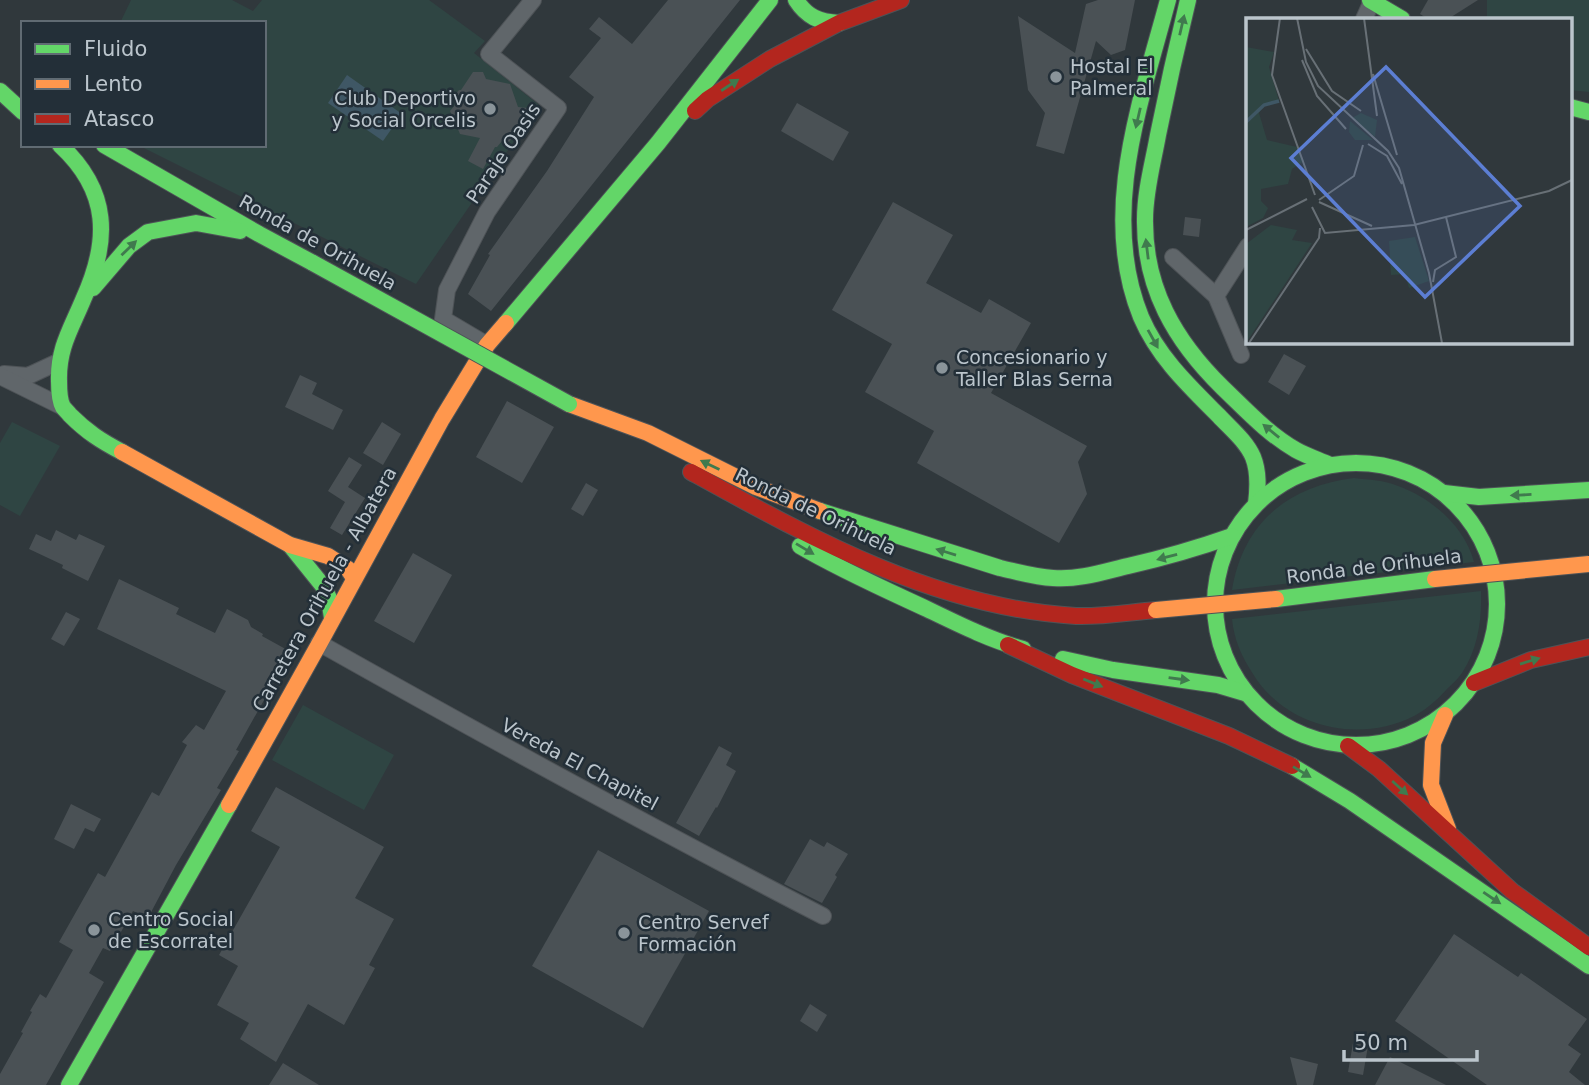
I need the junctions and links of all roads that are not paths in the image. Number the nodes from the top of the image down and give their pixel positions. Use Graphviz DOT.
graph roads {
  1 [pos="533,0"];
  2 [pos="770,0"];
  3 [pos="796,0"];
  4 [pos="901,0"];
  5 [pos="1168,0"];
  6 [pos="1188,0"];
  7 [pos="1371,1"];
  8 [pos="1364,18"];
  9 [pos="1400,18"];
  10 [pos="839,23"];
  11 [pos="0,81"];
  12 [pos="0,91"];
  13 [pos="21,94"];
  14 [pos="1572,108"];
  15 [pos="21,110"];
  16 [pos="1589,112"];
  17 [pos="658,143"];
  18 [pos="62,147"];
  19 [pos="107,147"];
  20 [pos="259,234"];
  21 [pos="1246,249"];
  22 [pos="1173,257"];
  23 [pos="1216,296"];
  24 [pos="85,299"];
  25 [pos="487,345"];
  26 [pos="1241,355"];
  27 [pos="58,362"];
  28 [pos="0,375"];
  29 [pos="569,404"];
  30 [pos="63,407"];
  31 [pos="1330,465"];
  32 [pos="709,482"];
  33 [pos="1589,490"];
  34 [pos="1444,493"];
  35 [pos="1256,504"];
  36 [pos="387,516"];
  37 [pos="1233,536"];
  38 [pos="290,545"];
  39 [pos="1589,564"];
  40 [pos="354,578"];
  41 [pos="332,618"];
  42 [pos="319,643"];
  43 [pos="1009,645"];
  44 [pos="1589,647"];
  45 [pos="1474,683"];
  46 [pos="1245,693"];
  47 [pos="1445,715"];
  48 [pos="1348,746"];
  49 [pos="1449,832"];
  50 [pos="823,916"];
  51 [pos="1589,947"];
  52 [pos="1589,966"];
  53 [pos="69,1085"];
  1 -- 25 [label="street, Paraje Oasis"];
  2 -- 17 [label="main road"];
  3 -- 10 [label="main road"];
  4 -- 10 [label="main road"];
  5 -- 35 [label="main road, one-way"];
  31 -- 6 [label="main road, one-way"];
  7 -- 8 [label="street"];
  7 -- 9 [label="main road"];
  17 -- 10 [label="main road, one-way"];
  11 -- 13 [label="main road"];
  12 -- 15 [label="main road"];
  14 -- 16 [label="main road"];
  17 -- 25 [label="main road, Carretera Orihuela - Albatera"];
  18 -- 24 [label="main road"];
  19 -- 20 [label="main road, Ronda de Orihuela"];
  24 -- 20 [label="main road, one-way"];
  20 -- 29 [label="main road, Ronda de Orihuela, bridge"];
  21 -- 23 [label="street"];
  22 -- 23 [label="street"];
  23 -- 26 [label="street"];
  24 -- 27 [label="main road"];
  25 -- 36 [label="main road, Carretera Orihuela - Albatera"];
  27 -- 28 [label="street"];
  27 -- 30 [label="main road"];
  28 -- 30 [label="street"];
  29 -- 32 [label="main road, Ronda de Orihuela"];
  37 -- 29 [label="main road, one-way"];
  30 -- 38 [label="main road"];
  31 -- 34 [label="main road"];
  31 -- 35 [label="main road"];
  32 -- 39 [label="main road, Ronda de Orihuela, bridge"];
  32 -- 43 [label="main road, one-way"];
  33 -- 34 [label="main road, one-way"];
  34 -- 45 [label="main road"];
  35 -- 37 [label="main road"];
  36 -- 38 [label="main road"];
  36 -- 40 [label="main road, Carretera Orihuela - Albatera"];
  37 -- 46 [label="main road"];
  38 -- 40 [label="main road"];
  38 -- 41 [label="main road"];
  40 -- 41 [label="main road, Carretera Orihuela - Albatera"];
  41 -- 42 [label="main road, Carretera Orihuela - Albatera"];
  42 -- 50 [label="street, Vereda El Chapitel"];
  42 -- 53 [label="main road, Carretera Orihuela - Albatera"];
  43 -- 46 [label="main road, one-way"];
  43 -- 52 [label="main road, one-way"];
  45 -- 44 [label="main road, one-way"];
  45 -- 47 [label="main road"];
  46 -- 48 [label="main road"];
  47 -- 48 [label="main road"];
  47 -- 49 [label="main road"];
  48 -- 49 [label="main road, one-way"];
  49 -- 51 [label="main road"];
}
